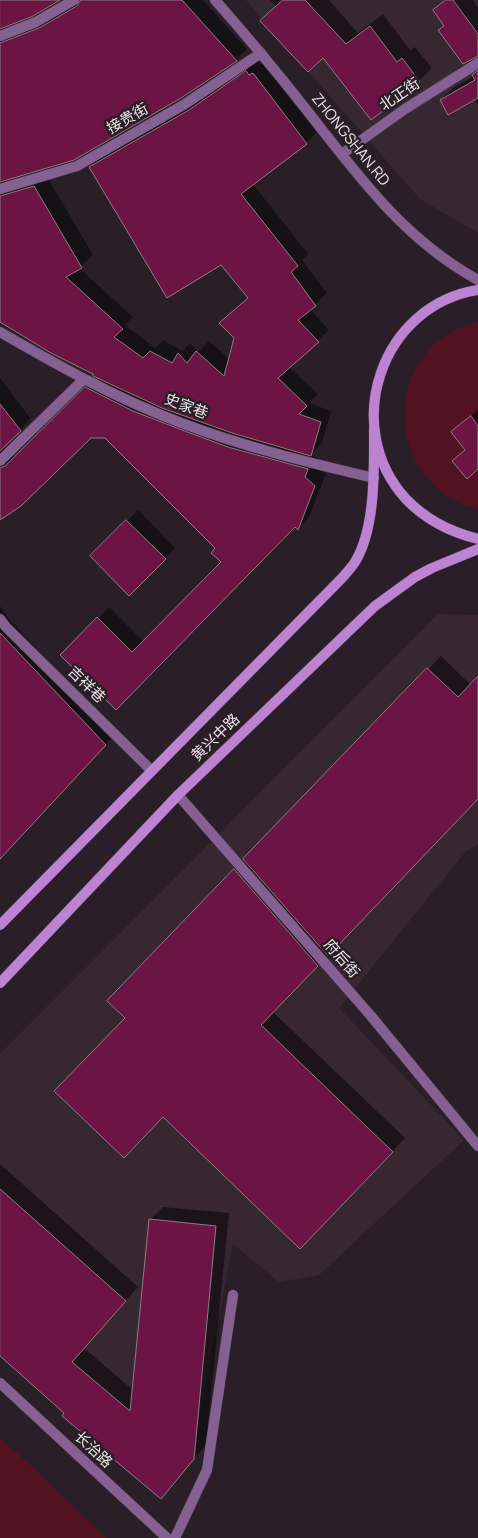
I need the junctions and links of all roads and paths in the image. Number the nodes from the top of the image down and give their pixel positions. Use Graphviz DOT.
graph roads {
  1 [pos="74,0"];
  2 [pos="216,0"];
  3 [pos="0,36"];
  4 [pos="261,52"];
  5 [pos="478,63"];
  6 [pos="342,154"];
  7 [pos="0,188"];
  8 [pos="478,280"];
  9 [pos="478,290"];
  10 [pos="0,332"];
  11 [pos="83,380"];
  12 [pos="374,429"];
  13 [pos="0,461"];
  14 [pos="374,478"];
  15 [pos="478,539"];
  16 [pos="478,549"];
  17 [pos="0,619"];
  18 [pos="152,771"];
  19 [pos="178,795"];
  20 [pos="0,925"];
  21 [pos="0,983"];
  22 [pos="478,1146"];
  23 [pos="233,1295"];
  24 [pos="0,1383"];
  25 [pos="167,1538"];
  26 [pos="176,1538"];
  1 -- 3 [label="street"];
  2 -- 4 [label="street, ZHONGSHAN.RD"];
  4 -- 6 [label="street, ZHONGSHAN.RD"];
  4 -- 7 [label="street, 接贵街"];
  5 -- 6 [label="street, 北正街"];
  6 -- 8 [label="street, ZHONGSHAN.RD"];
  9 -- 12 [label="main road"];
  10 -- 11 [label="street, 史家巷"];
  11 -- 13 [label="street"];
  11 -- 14 [label="street, 史家巷"];
  12 -- 14 [label="main road, 黄兴中路"];
  12 -- 15 [label="main road"];
  14 -- 18 [label="main road, 黄兴中路"];
  16 -- 19 [label="main road, 黄兴中路"];
  17 -- 18 [label="street, 吉祥巷"];
  18 -- 20 [label="main road, 黄兴中路"];
  19 -- 21 [label="main road, 黄兴中路"];
  19 -- 22 [label="street, 府后街"];
  23 -- 26 [label="street"];
  24 -- 25 [label="street, 长治路"];
}
